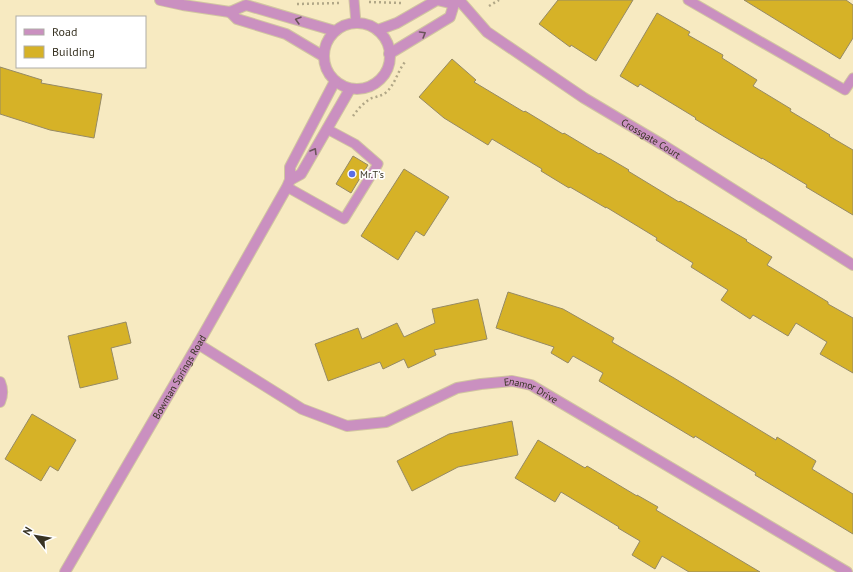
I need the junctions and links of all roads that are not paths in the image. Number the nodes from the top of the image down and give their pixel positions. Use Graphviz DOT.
graph roads {
  1 [pos="160,0"];
  2 [pos="354,0"];
  3 [pos="688,0"];
  4 [pos="458,1"];
  5 [pos="230,12"];
  6 [pos="356,23"];
  7 [pos="378,30"];
  8 [pos="335,31"];
  9 [pos="389,54"];
  10 [pos="323,56"];
  11 [pos="853,78"];
  12 [pos="334,81"];
  13 [pos="350,89"];
  14 [pos="328,129"];
  15 [pos="288,183"];
  16 [pos="853,265"];
  17 [pos="198,344"];
  18 [pos="0,382"];
  19 [pos="0,402"];
  20 [pos="65,572"];
  21 [pos="847,572"];
  1 -- 5 [label="street"];
  2 -- 6 [label="lane"];
  3 -- 11 [label="lane"];
  4 -- 7 [label="street"];
  9 -- 4 [label="street, one-way"];
  4 -- 16 [label="street, Crossgate Court"];
  8 -- 5 [label="street, one-way"];
  5 -- 10 [label="street"];
  6 -- 7 [label="street"];
  6 -- 8 [label="street"];
  7 -- 9 [label="street"];
  8 -- 10 [label="street"];
  9 -- 13 [label="street"];
  10 -- 12 [label="street"];
  12 -- 13 [label="street"];
  12 -- 15 [label="street, Bowman Springs Road"];
  13 -- 14 [label="street, Bowman Springs Road"];
  15 -- 14 [label="street, Bowman Springs Road, one-way"];
  14 -- 15 [label="lane"];
  15 -- 17 [label="street, Bowman Springs Road"];
  17 -- 20 [label="street, Bowman Springs Road"];
  17 -- 21 [label="street, Enamor Drive"];
  18 -- 19 [label="street"];
}
